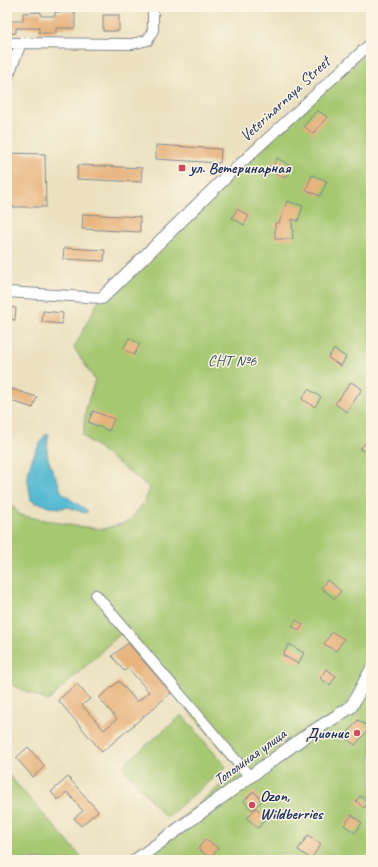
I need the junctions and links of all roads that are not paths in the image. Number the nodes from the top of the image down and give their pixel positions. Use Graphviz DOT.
graph roads {
  1 [pos="152,7"];
  2 [pos="7,43"];
  3 [pos="21,43"];
  4 [pos="371,43"];
  5 [pos="7,79"];
  6 [pos="225,178"];
  7 [pos="7,292"];
  8 [pos="102,298"];
  9 [pos="96,595"];
  10 [pos="371,670"];
  11 [pos="250,777"];
  12 [pos="136,860"];
  1 -- 3 [label="street"];
  2 -- 3 [label="street"];
  3 -- 5 [label="street"];
  4 -- 6 [label="street, Veterinarnaya Street"];
  6 -- 8 [label="street, Veterinarnaya Street"];
  7 -- 8 [label="street"];
  9 -- 11 [label="street"];
  10 -- 11 [label="street, Тополиная улица"];
  11 -- 12 [label="street, Тополиная улица"];
}
